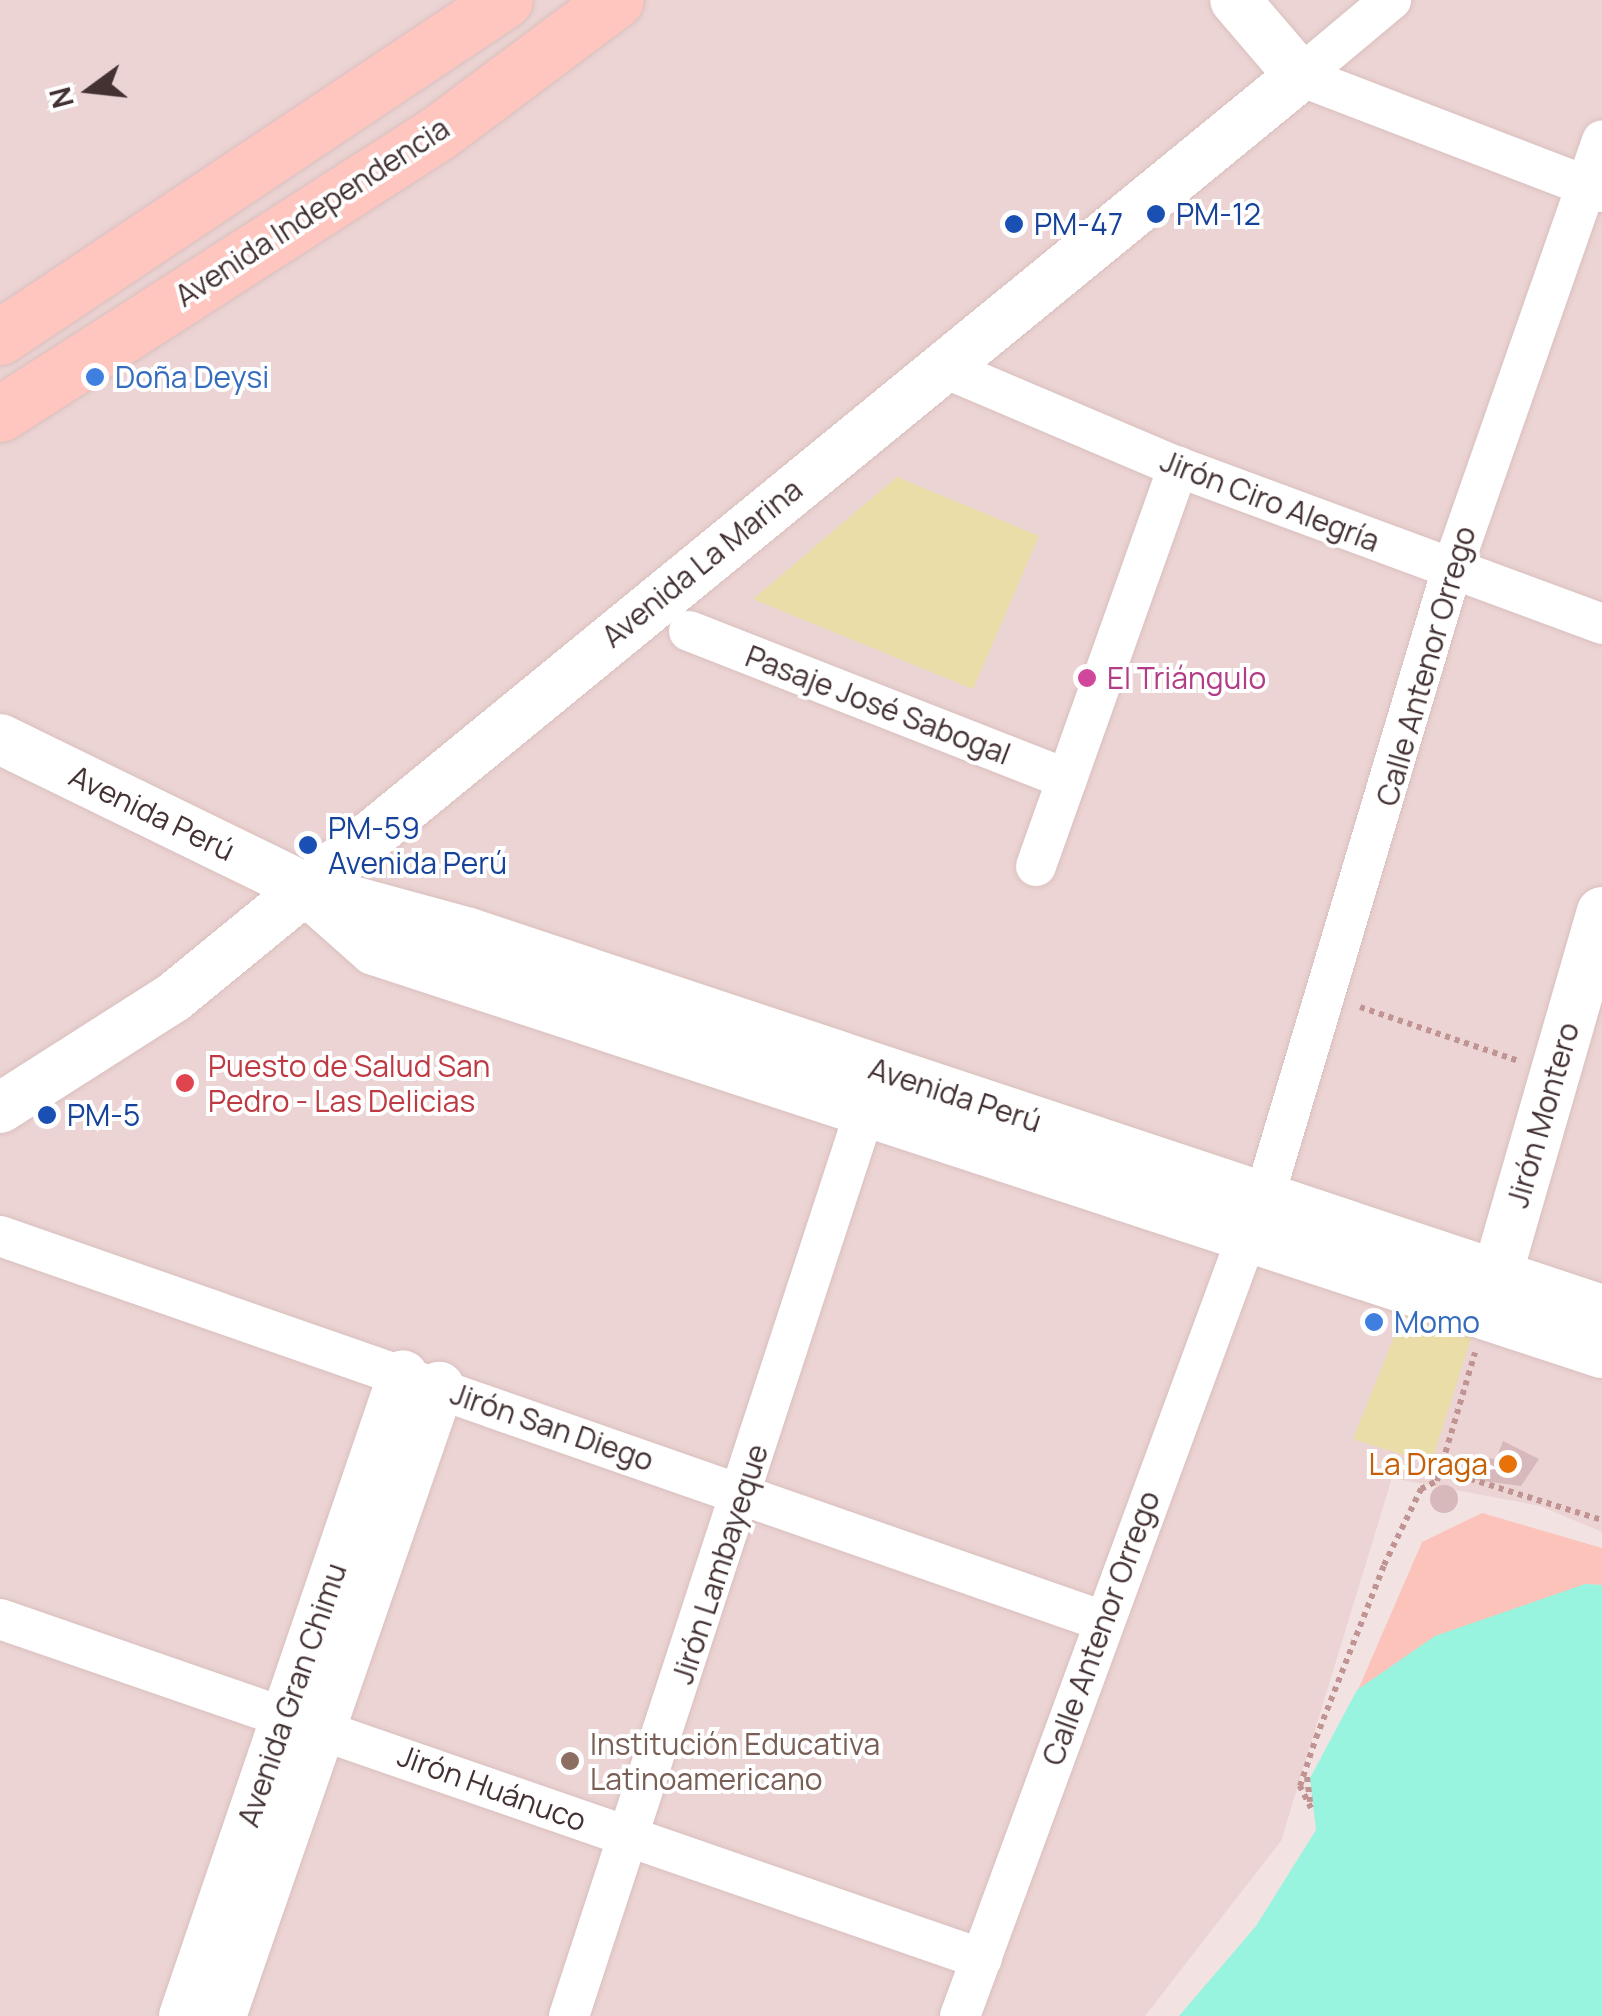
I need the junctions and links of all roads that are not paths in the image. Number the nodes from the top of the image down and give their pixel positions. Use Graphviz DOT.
graph roads {
  1 [pos="505,0"];
  2 [pos="615,0"];
  3 [pos="1235,0"];
  4 [pos="1391,0"];
  5 [pos="1300,76"];
  6 [pos="1602,140"];
  7 [pos="1592,188"];
  8 [pos="124,253"];
  9 [pos="161,308"];
  10 [pos="0,337"];
  11 [pos="942,367"];
  12 [pos="0,414"];
  13 [pos="1178,468"];
  14 [pos="1452,569"];
  15 [pos="1602,624"];
  16 [pos="689,632"];
  17 [pos="0,739"];
  18 [pos="1067,778"];
  19 [pos="1036,866"];
  20 [pos="305,888"];
  21 [pos="1602,912"];
  22 [pos="0,1108"];
  23 [pos="865,1111"];
  24 [pos="965,1122"];
  25 [pos="1254,1220"];
  26 [pos="0,1236"];
  27 [pos="1491,1297"];
  28 [pos="1602,1310"];
  29 [pos="1602,1354"];
  30 [pos="421,1381"];
  31 [pos="744,1493"];
  32 [pos="0,1619"];
  33 [pos="1102,1622"];
  34 [pos="302,1718"];
  35 [pos="629,1838"];
  36 [pos="982,1960"];
  37 [pos="184,2016"];
  38 [pos="221,2016"];
  39 [pos="569,2016"];
  40 [pos="960,2016"];
  1 -- 8 [label="main road"];
  2 -- 9 [label="main road, Avenida Independencia"];
  3 -- 5 [label="street"];
  4 -- 5 [label="street, Avenida La Marina"];
  5 -- 7 [label="street"];
  5 -- 11 [label="street, Avenida La Marina"];
  6 -- 7 [label="street, Calle Antenor Orrego"];
  7 -- 14 [label="street, Calle Antenor Orrego"];
  8 -- 9 [label="main road"];
  8 -- 10 [label="main road"];
  9 -- 12 [label="main road, Avenida Independencia"];
  11 -- 13 [label="street, Jirón Ciro Alegría"];
  11 -- 20 [label="street, Avenida La Marina"];
  13 -- 14 [label="street, Jirón Ciro Alegría"];
  13 -- 18 [label="street"];
  14 -- 15 [label="street, Jirón Ciro Alegría"];
  14 -- 25 [label="street, Calle Antenor Orrego"];
  16 -- 18 [label="street, Pasaje José Sabogal"];
  17 -- 20 [label="street, Avenida Perú"];
  18 -- 19 [label="street"];
  20 -- 22 [label="street, Avenida La Marina"];
  20 -- 23 [label="street, Avenida Perú"];
  20 -- 24 [label="street, Avenida Perú"];
  21 -- 27 [label="street, Jirón Montero"];
  23 -- 24 [label="street, Avenida Perú"];
  23 -- 31 [label="street, Jirón Lambayeque"];
  24 -- 25 [label="street, Avenida Perú"];
  25 -- 27 [label="street, Avenida Perú"];
  25 -- 33 [label="street, Calle Antenor Orrego"];
  26 -- 30 [label="street, Jirón San Diego"];
  27 -- 28 [label="street, Avenida Perú"];
  27 -- 29 [label="street"];
  30 -- 31 [label="street, Jirón San Diego"];
  30 -- 34 [label="street, Avenida Gran Chimu"];
  31 -- 33 [label="street, Jirón San Diego"];
  31 -- 35 [label="street, Jirón Lambayeque"];
  32 -- 34 [label="street, Jirón Huánuco"];
  33 -- 36 [label="street, Calle Antenor Orrego"];
  34 -- 35 [label="street, Jirón Huánuco"];
  34 -- 37 [label="street, Avenida Gran Chimu"];
  34 -- 38 [label="street, Avenida Gran Chimu"];
  35 -- 36 [label="street, Jirón Huánuco"];
  35 -- 39 [label="street, Jirón Lambayeque"];
  36 -- 40 [label="street, Calle Antenor Orrego"];
}
